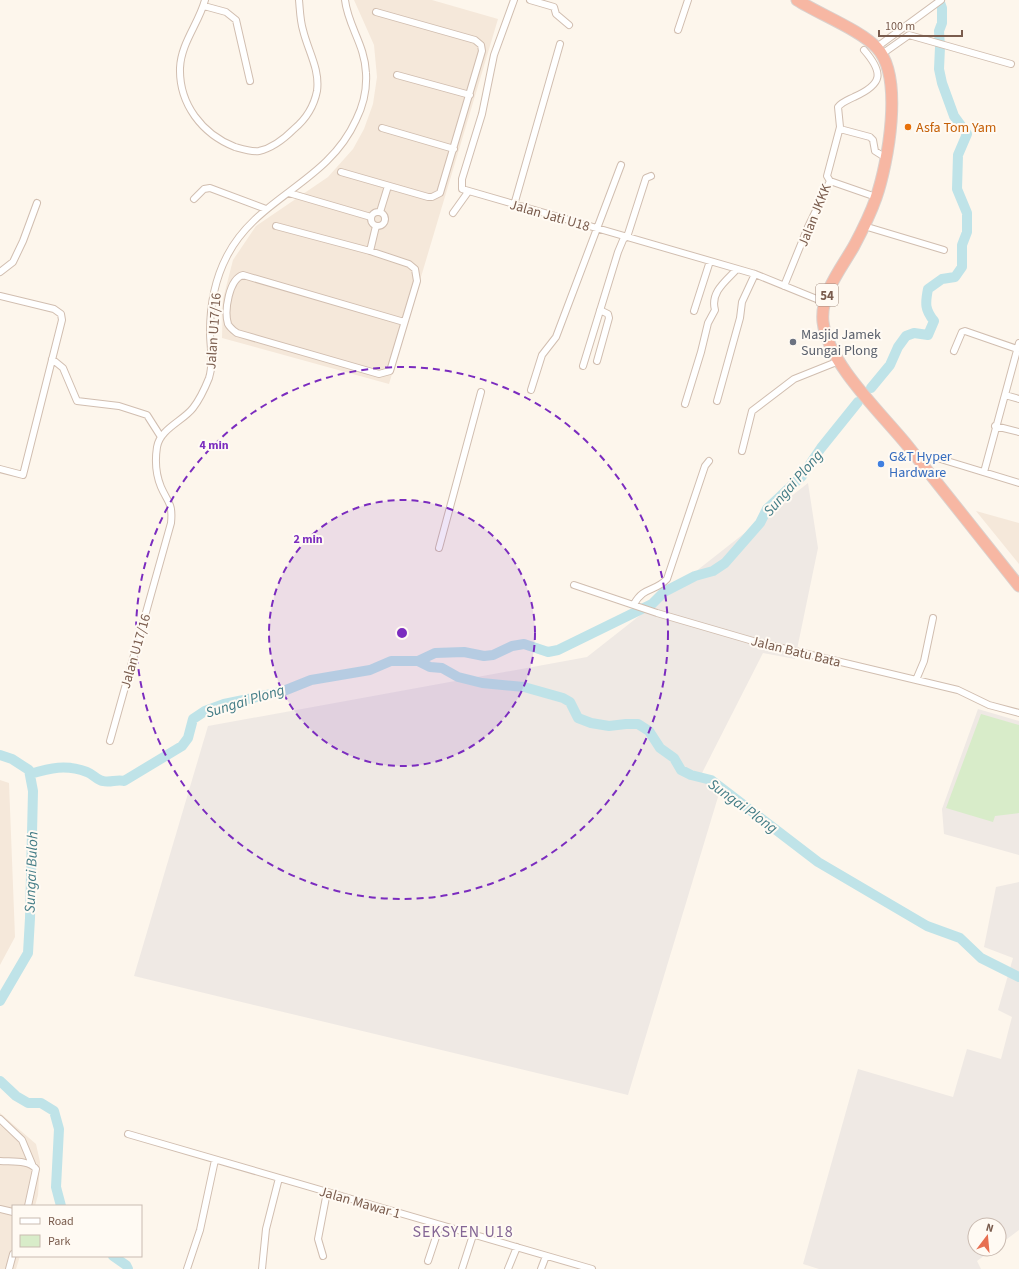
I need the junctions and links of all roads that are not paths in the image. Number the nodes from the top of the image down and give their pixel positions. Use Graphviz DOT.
graph roads {
  1 [pos="299,0"];
  2 [pos="345,0"];
  3 [pos="514,0"];
  4 [pos="530,0"];
  5 [pos="558,0"];
  6 [pos="688,0"];
  7 [pos="941,0"];
  8 [pos="803,2"];
  9 [pos="204,3"];
  10 [pos="554,7"];
  11 [pos="376,12"];
  12 [pos="569,25"];
  13 [pos="904,28"];
  14 [pos="678,30"];
  15 [pos="908,35"];
  16 [pos="560,44"];
  17 [pos="864,50"];
  18 [pos="880,51"];
  19 [pos="1012,64"];
  20 [pos="397,75"];
  21 [pos="250,81"];
  22 [pos="470,95"];
  23 [pos="382,128"];
  24 [pos="840,129"];
  25 [pos="454,150"];
  26 [pos="886,158"];
  27 [pos="621,165"];
  28 [pos="341,172"];
  29 [pos="651,176"];
  30 [pos="830,181"];
  31 [pos="388,186"];
  32 [pos="468,192"];
  33 [pos="289,193"];
  34 [pos="876,197"];
  35 [pos="194,199"];
  36 [pos="37,203"];
  37 [pos="514,205"];
  38 [pos="266,209"];
  39 [pos="380,212"];
  40 [pos="453,213"];
  41 [pos="371,217"];
  42 [pos="276,226"];
  43 [pos="376,226"];
  44 [pos="864,226"];
  45 [pos="596,228"];
  46 [pos="626,237"];
  47 [pos="944,250"];
  48 [pos="370,251"];
  49 [pos="710,261"];
  50 [pos="737,269"];
  51 [pos="0,272"];
  52 [pos="755,274"];
  53 [pos="784,286"];
  54 [pos="0,296"];
  55 [pos="824,302"];
  56 [pos="600,310"];
  57 [pos="694,311"];
  58 [pos="404,322"];
  59 [pos="1018,346"];
  60 [pos="954,351"];
  61 [pos="52,358"];
  62 [pos="839,360"];
  63 [pos="597,361"];
  64 [pos="583,366"];
  65 [pos="531,390"];
  66 [pos="481,392"];
  67 [pos="1005,395"];
  68 [pos="1019,399"];
  69 [pos="717,401"];
  70 [pos="685,404"];
  71 [pos="995,426"];
  72 [pos="1019,432"];
  73 [pos="161,437"];
  74 [pos="742,451"];
  75 [pos="709,461"];
  76 [pos="921,463"];
  77 [pos="0,469"];
  78 [pos="984,472"];
  79 [pos="1019,483"];
  80 [pos="439,548"];
  81 [pos="1018,581"];
  82 [pos="574,585"];
  83 [pos="634,604"];
  84 [pos="933,618"];
  85 [pos="916,680"];
  86 [pos="1019,713"];
  87 [pos="110,741"];
  88 [pos="0,1119"];
  89 [pos="128,1134"];
  90 [pos="215,1160"];
  91 [pos="0,1161"];
  92 [pos="32,1164"];
  93 [pos="279,1178"];
  94 [pos="327,1192"];
  95 [pos="28,1205"];
  96 [pos="0,1209"];
  97 [pos="12,1212"];
  98 [pos="440,1225"];
  99 [pos="473,1235"];
  100 [pos="517,1247"];
  101 [pos="323,1256"];
  102 [pos="546,1256"];
  103 [pos="12,1257"];
  104 [pos="428,1261"];
  105 [pos="588,1268"];
  106 [pos="9,1269"];
  107 [pos="187,1269"];
  108 [pos="262,1269"];
  109 [pos="462,1269"];
  110 [pos="508,1269"];
  111 [pos="541,1269"];
  1 -- 9 [label="street"];
  2 -- 33 [label="street, Jalan U17/16"];
  3 -- 32 [label="street"];
  4 -- 10 [label="street"];
  5 -- 10 [label="street"];
  6 -- 14 [label="street"];
  7 -- 13 [label="street"];
  8 -- 18 [label="highway"];
  9 -- 21 [label="street"];
  10 -- 12 [label="street"];
  11 -- 22 [label="street"];
  13 -- 15 [label="street"];
  13 -- 18 [label="street"];
  15 -- 18 [label="street"];
  15 -- 19 [label="street"];
  16 -- 37 [label="street"];
  17 -- 24 [label="street, Jalan JKKK"];
  18 -- 26 [label="highway, 54"];
  20 -- 22 [label="street"];
  22 -- 25 [label="street"];
  23 -- 25 [label="street"];
  24 -- 26 [label="street"];
  24 -- 30 [label="street, Jalan JKKK"];
  25 -- 31 [label="street"];
  26 -- 34 [label="highway, 54"];
  27 -- 45 [label="street"];
  28 -- 31 [label="street"];
  29 -- 46 [label="street"];
  30 -- 34 [label="street"];
  30 -- 53 [label="street, Jalan JKKK"];
  31 -- 39 [label="street"];
  32 -- 37 [label="street, Jalan Jati U18"];
  32 -- 40 [label="street"];
  33 -- 38 [label="street, Jalan U17/16"];
  33 -- 41 [label="street"];
  34 -- 44 [label="highway, 54"];
  35 -- 38 [label="street"];
  36 -- 51 [label="street"];
  37 -- 45 [label="street, Jalan Jati U18"];
  38 -- 73 [label="street, Jalan U17/16"];
  39 -- 41 [label="street"];
  39 -- 43 [label="street"];
  41 -- 43 [label="street"];
  42 -- 48 [label="street"];
  43 -- 48 [label="street"];
  44 -- 47 [label="street"];
  44 -- 55 [label="highway, 54"];
  45 -- 46 [label="street, Jalan Jati U18"];
  45 -- 65 [label="street"];
  46 -- 49 [label="street, Jalan Jati U18"];
  46 -- 56 [label="street"];
  48 -- 58 [label="street"];
  49 -- 50 [label="street, Jalan Jati U18"];
  49 -- 57 [label="street"];
  50 -- 52 [label="street, Jalan Jati U18"];
  50 -- 70 [label="street"];
  52 -- 53 [label="street, Jalan Jati U18"];
  52 -- 69 [label="street"];
  53 -- 55 [label="street, Jalan Jati U18"];
  54 -- 61 [label="street"];
  55 -- 62 [label="highway, 54"];
  56 -- 63 [label="street"];
  56 -- 64 [label="street"];
  58 -- 58 [label="street"];
  59 -- 60 [label="street"];
  59 -- 67 [label="street"];
  61 -- 73 [label="street"];
  61 -- 77 [label="street"];
  62 -- 74 [label="street"];
  62 -- 76 [label="highway, 54"];
  66 -- 80 [label="street"];
  67 -- 68 [label="street"];
  67 -- 71 [label="street"];
  71 -- 72 [label="street"];
  71 -- 78 [label="street"];
  73 -- 87 [label="street, Jalan U17/16"];
  75 -- 83 [label="street"];
  76 -- 78 [label="street"];
  76 -- 81 [label="highway, 54"];
  78 -- 79 [label="street"];
  82 -- 83 [label="street, Jalan Batu Bata"];
  83 -- 85 [label="street, Jalan Batu Bata"];
  84 -- 85 [label="street"];
  85 -- 86 [label="street, Jalan Batu Bata"];
  88 -- 92 [label="street"];
  89 -- 90 [label="street, Jalan Mawar 1"];
  90 -- 93 [label="street, Jalan Mawar 1"];
  90 -- 107 [label="street"];
  91 -- 92 [label="street"];
  92 -- 95 [label="street"];
  93 -- 94 [label="street, Jalan Mawar 1"];
  93 -- 108 [label="street"];
  94 -- 98 [label="street, Jalan Mawar 1"];
  94 -- 101 [label="street"];
  96 -- 97 [label="street"];
  98 -- 99 [label="street, Jalan Mawar 1"];
  98 -- 104 [label="street"];
  99 -- 100 [label="street, Jalan Mawar 1"];
  99 -- 109 [label="street"];
  100 -- 102 [label="street, Jalan Mawar 1"];
  100 -- 110 [label="street"];
  102 -- 105 [label="street, Jalan Mawar 1"];
  102 -- 111 [label="street"];
  103 -- 106 [label="street"];
}
